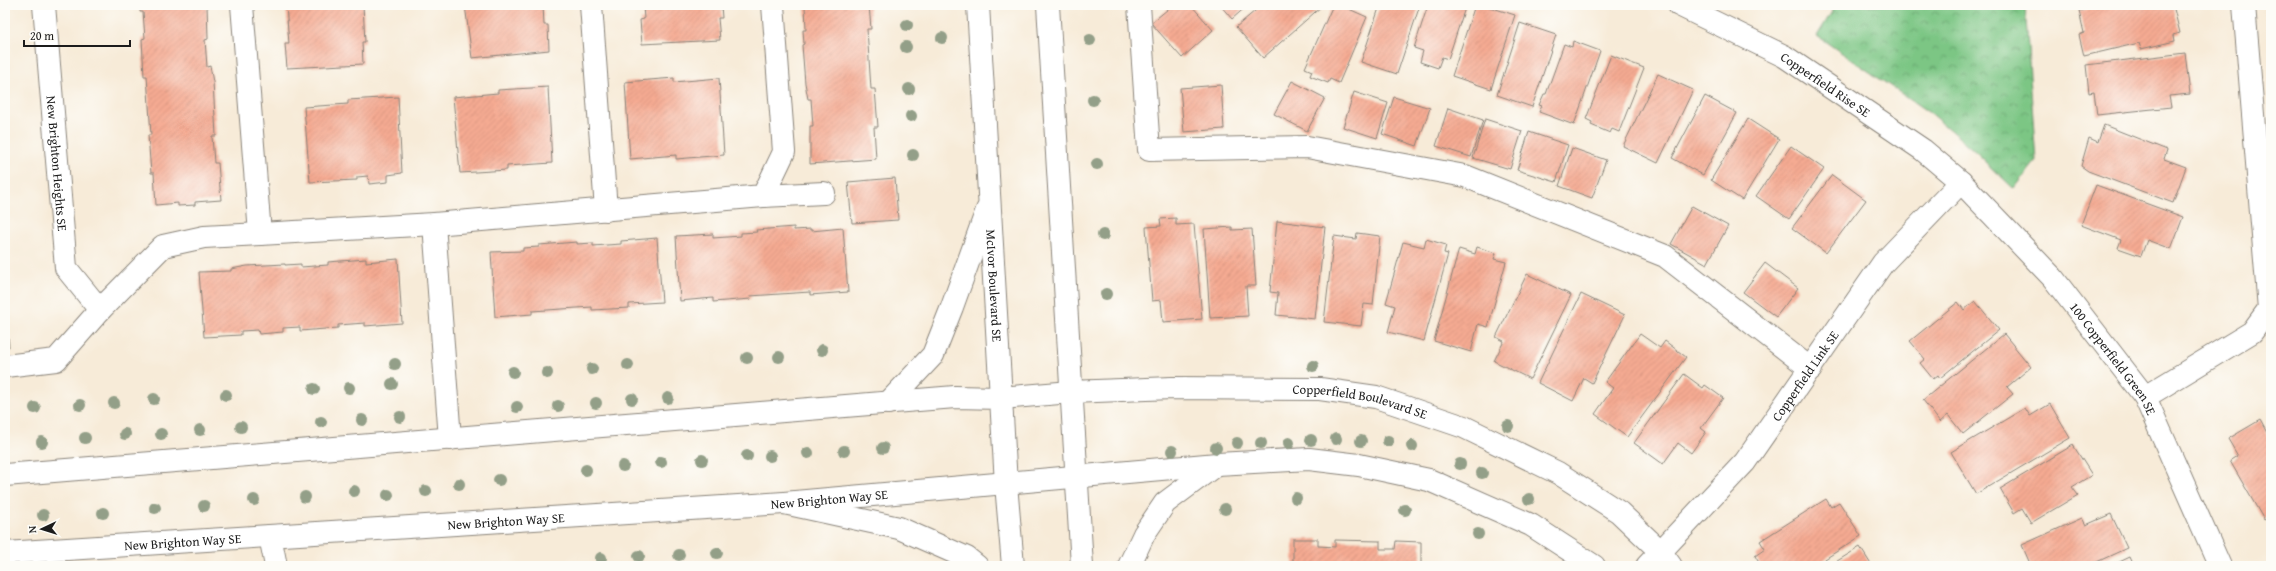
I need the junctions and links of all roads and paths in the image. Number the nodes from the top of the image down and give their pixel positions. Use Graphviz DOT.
graph roads {
  1 [pos="44,5"];
  2 [pos="242,5"];
  3 [pos="592,5"];
  4 [pos="773,5"];
  5 [pos="978,5"];
  6 [pos="1048,5"];
  7 [pos="1139,5"];
  8 [pos="1679,5"];
  9 [pos="2244,5"];
  10 [pos="1960,182"];
  11 [pos="824,192"];
  12 [pos="763,196"];
  13 [pos="990,201"];
  14 [pos="606,210"];
  15 [pos="434,224"];
  16 [pos="260,234"];
  17 [pos="100,310"];
  18 [pos="5,366"];
  19 [pos="1812,369"];
  20 [pos="1071,392"];
  21 [pos="2145,397"];
  22 [pos="1001,398"];
  23 [pos="888,403"];
  24 [pos="450,439"];
  25 [pos="1216,464"];
  26 [pos="5,475"];
  27 [pos="1076,478"];
  28 [pos="1006,484"];
  29 [pos="784,503"];
  30 [pos="270,536"];
  31 [pos="5,553"];
  32 [pos="1659,561"];
  33 [pos="276,566"];
  34 [pos="977,566"];
  35 [pos="1013,566"];
  36 [pos="1082,566"];
  37 [pos="1130,566"];
  38 [pos="1594,566"];
  39 [pos="2220,566"];
  1 -- 17 [label="street, New Brighton Heights SE"];
  2 -- 16 [label="street"];
  3 -- 14 [label="street"];
  4 -- 12 [label="street"];
  5 -- 13 [label="street, McIvor Boulevard SE"];
  6 -- 20 [label="street"];
  7 -- 19 [label="street"];
  8 -- 10 [label="street, Copperfield Rise SE"];
  9 -- 21 [label="street"];
  10 -- 19 [label="street, Copperfield Link SE"];
  10 -- 21 [label="street, 100 Copperfield Green SE"];
  11 -- 12 [label="street"];
  12 -- 14 [label="street"];
  13 -- 22 [label="street, McIvor Boulevard SE"];
  13 -- 23 [label="street"];
  14 -- 15 [label="street"];
  15 -- 16 [label="street"];
  15 -- 24 [label="street"];
  16 -- 17 [label="street"];
  17 -- 18 [label="street"];
  19 -- 32 [label="street, Copperfield Link SE"];
  20 -- 22 [label="street, Copperfield Boulevard SE"];
  20 -- 27 [label="street"];
  20 -- 32 [label="street, Copperfield Boulevard SE"];
  21 -- 39 [label="street, 100 Copperfield Green SE"];
  22 -- 23 [label="street"];
  22 -- 28 [label="street, McIvor Boulevard SE"];
  23 -- 24 [label="street"];
  24 -- 26 [label="street"];
  25 -- 27 [label="street"];
  25 -- 37 [label="street"];
  25 -- 38 [label="street"];
  27 -- 28 [label="street"];
  27 -- 36 [label="street"];
  28 -- 29 [label="street, New Brighton Way SE"];
  28 -- 35 [label="street, McIvor Boulevard SE"];
  29 -- 30 [label="street, New Brighton Way SE"];
  29 -- 34 [label="street"];
  30 -- 31 [label="street, New Brighton Way SE"];
  30 -- 33 [label="street"];
}
